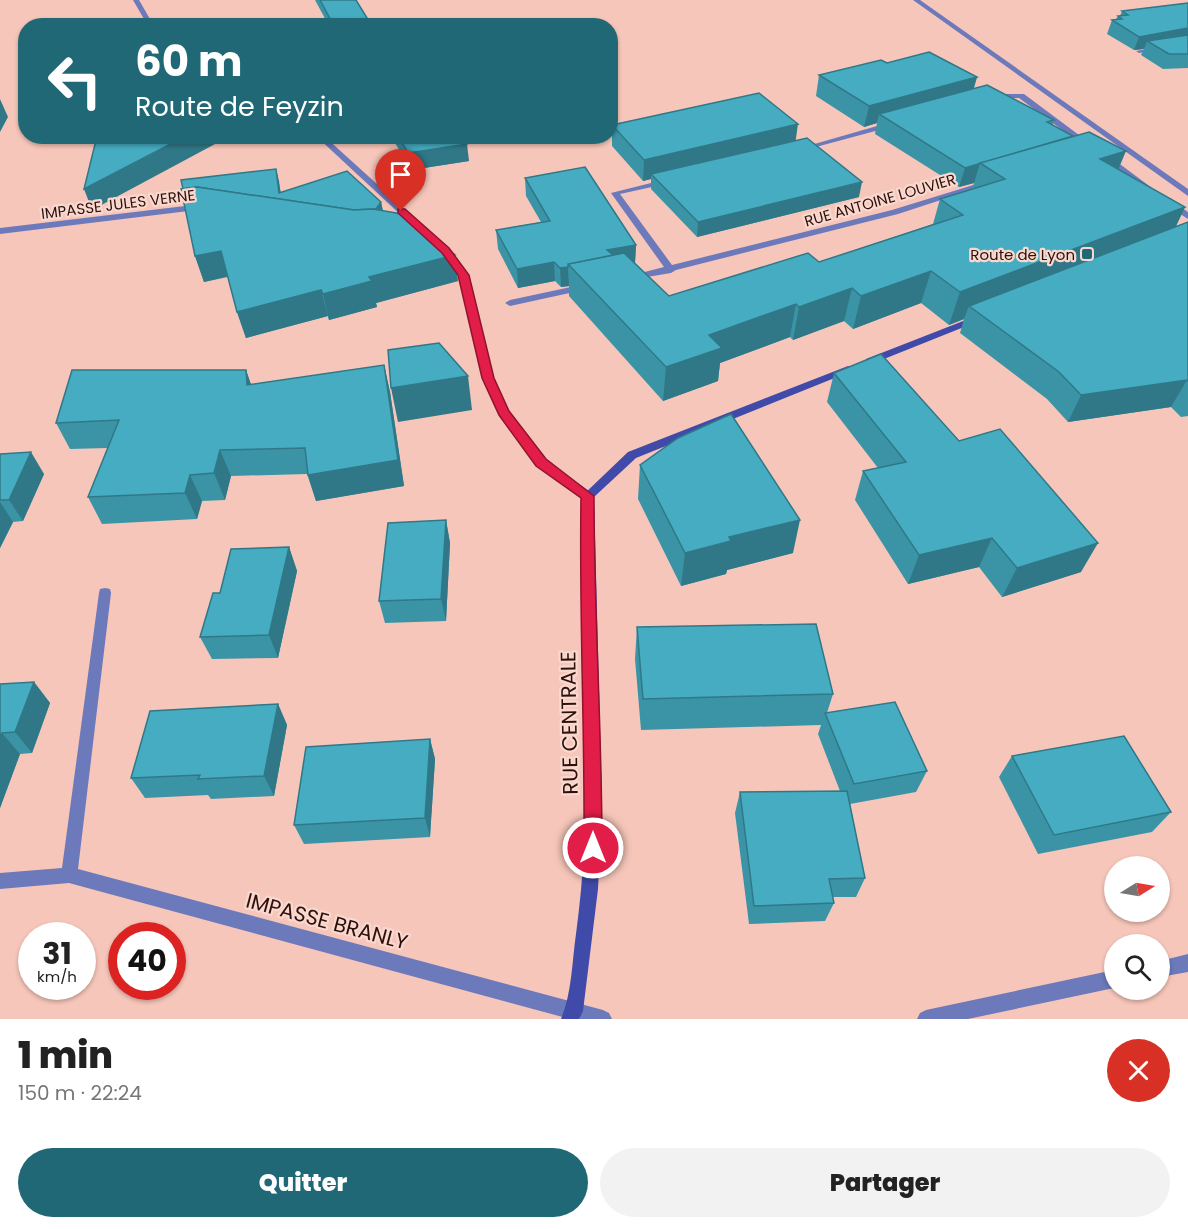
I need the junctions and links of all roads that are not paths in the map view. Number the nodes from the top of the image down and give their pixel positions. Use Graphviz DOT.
graph roads {
  1 [pos="136,0"];
  2 [pos="916,0"];
  3 [pos="146,18"];
  4 [pos="1188,44"];
  5 [pos="1139,51"];
  6 [pos="984,98"];
  7 [pos="904,121"];
  8 [pos="328,144"];
  9 [pos="1096,151"];
  10 [pos="789,152"];
  11 [pos="1085,154"];
  12 [pos="673,179"];
  13 [pos="995,181"];
  14 [pos="1188,193"];
  15 [pos="216,209"];
  16 [pos="1188,216"];
  17 [pos="406,226"];
  18 [pos="0,231"];
  19 [pos="438,244"];
  20 [pos="671,270"];
  21 [pos="625,279"];
  22 [pos="590,286"];
  23 [pos="510,303"];
  24 [pos="987,314"];
  25 [pos="588,496"];
  26 [pos="105,593"];
  27 [pos="69,875"];
  28 [pos="0,881"];
  29 [pos="1188,963"];
  30 [pos="1170,967"];
  31 [pos="1104,981"];
  32 [pos="572,1015"];
  33 [pos="603,1019"];
  34 [pos="926,1019"];
  1 -- 3 [label="street"];
  2 -- 14 [label="street"];
  4 -- 5 [label="street"];
  6 -- 9 [label="street"];
  7 -- 10 [label="street"];
  8 -- 17 [label="street"];
  9 -- 11 [label="street"];
  9 -- 16 [label="street"];
  12 -- 20 [label="street"];
  13 -- 20 [label="street, RUE ANTOINE LOUVIER"];
  15 -- 18 [label="street, IMPASSE JULES VERNE"];
  19 -- 25 [label="street"];
  20 -- 21 [label="street, RUE ANTOINE LOUVIER"];
  22 -- 23 [label="street"];
  24 -- 25 [label="street"];
  25 -- 32 [label="street, RUE CENTRALE"];
  26 -- 27 [label="street"];
  27 -- 28 [label="street, IMPASSE BRANLY"];
  27 -- 32 [label="street, IMPASSE BRANLY"];
  29 -- 30 [label="street"];
  31 -- 34 [label="street"];
  32 -- 33 [label="street, IMPASSE BRANLY"];
}
